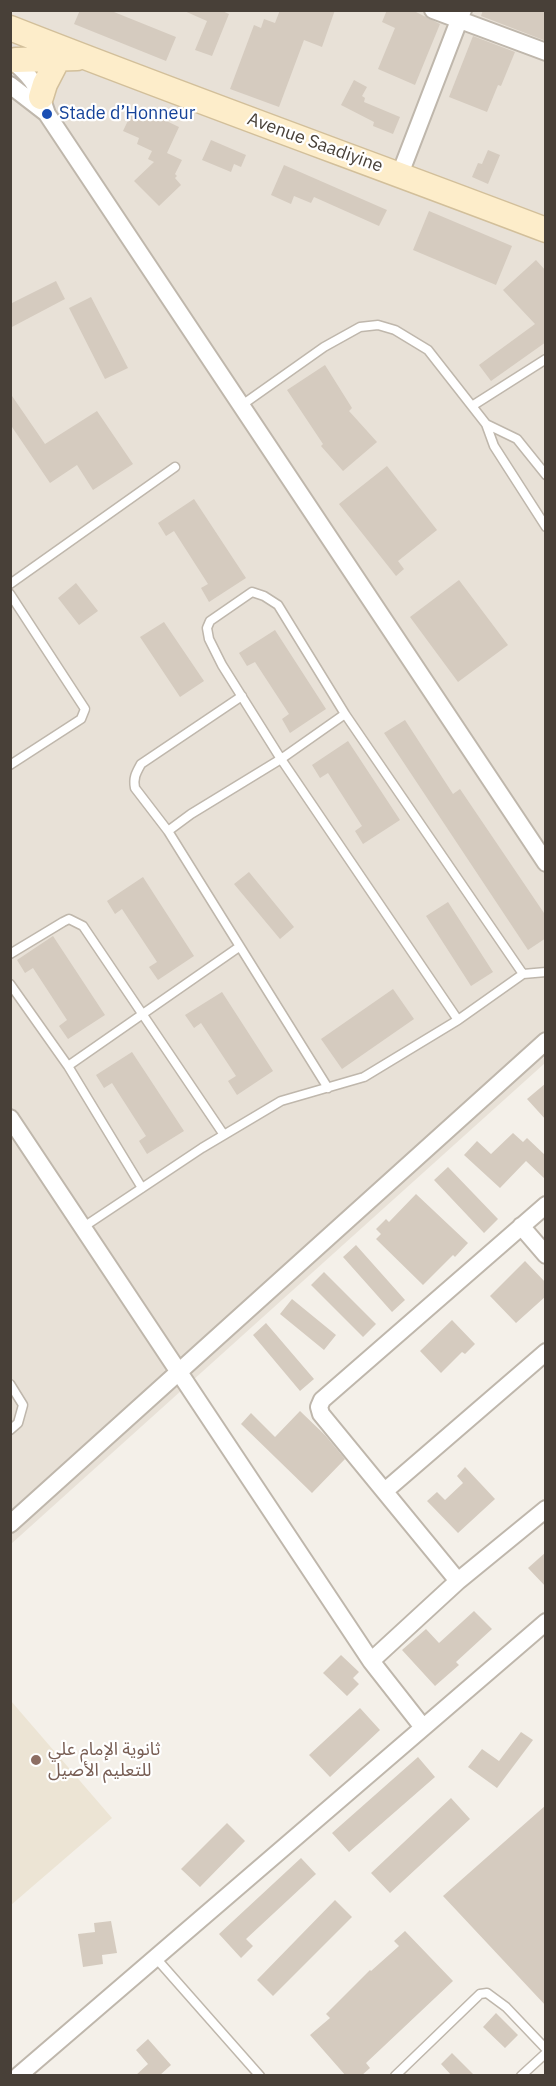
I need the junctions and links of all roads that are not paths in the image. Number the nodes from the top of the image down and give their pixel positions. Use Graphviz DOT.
graph roads {
  1 [pos="433,10"];
  2 [pos="461,15"];
  3 [pos="10,29"];
  4 [pos="546,52"];
  5 [pos="85,58"];
  6 [pos="58,59"];
  7 [pos="13,69"];
  8 [pos="44,106"];
  9 [pos="400,174"];
  10 [pos="546,230"];
  11 [pos="546,359"];
  12 [pos="242,405"];
  13 [pos="472,406"];
  14 [pos="486,424"];
  15 [pos="175,467"];
  16 [pos="546,475"];
  17 [pos="546,527"];
  18 [pos="10,584"];
  19 [pos="10,594"];
  20 [pos="242,696"];
  21 [pos="345,714"];
  22 [pos="281,759"];
  23 [pos="10,765"];
  24 [pos="168,831"];
  25 [pos="546,862"];
  26 [pos="239,948"];
  27 [pos="10,954"];
  28 [pos="546,972"];
  29 [pos="523,974"];
  30 [pos="10,984"];
  31 [pos="143,1014"];
  32 [pos="458,1020"];
  33 [pos="546,1041"];
  34 [pos="68,1066"];
  35 [pos="328,1088"];
  36 [pos="10,1118"];
  37 [pos="224,1135"];
  38 [pos="142,1188"];
  39 [pos="546,1205"];
  40 [pos="521,1226"];
  41 [pos="82,1228"];
  42 [pos="546,1255"];
  43 [pos="546,1352"];
  44 [pos="180,1372"];
  45 [pos="10,1384"];
  46 [pos="10,1430"];
  47 [pos="386,1490"];
  48 [pos="546,1509"];
  49 [pos="10,1524"];
  50 [pos="458,1581"];
  51 [pos="546,1622"];
  52 [pos="371,1661"];
  53 [pos="422,1726"];
  54 [pos="155,1957"];
  55 [pos="546,2051"];
  56 [pos="18,2076"];
  57 [pos="260,2076"];
  58 [pos="395,2076"];
  59 [pos="520,2076"];
  1 -- 2 [label="street"];
  2 -- 4 [label="street"];
  2 -- 9 [label="street"];
  3 -- 5 [label="main road, Avenue Saadiyine"];
  3 -- 7 [label="main road"];
  5 -- 6 [label="main road, Avenue Saadiyine"];
  5 -- 9 [label="main road, Avenue Saadiyine"];
  6 -- 7 [label="main road, Avenue Saadiyine"];
  6 -- 8 [label="main road"];
  7 -- 8 [label="street"];
  8 -- 12 [label="street"];
  9 -- 10 [label="main road, Avenue Saadiyine"];
  11 -- 13 [label="lane"];
  12 -- 13 [label="lane"];
  12 -- 25 [label="street"];
  13 -- 14 [label="lane"];
  14 -- 16 [label="lane"];
  14 -- 17 [label="lane"];
  15 -- 18 [label="lane"];
  19 -- 23 [label="lane"];
  20 -- 21 [label="lane"];
  20 -- 22 [label="lane"];
  20 -- 24 [label="lane"];
  21 -- 22 [label="lane"];
  21 -- 29 [label="lane"];
  22 -- 24 [label="lane"];
  22 -- 32 [label="lane"];
  24 -- 26 [label="lane"];
  26 -- 31 [label="lane"];
  26 -- 35 [label="lane"];
  27 -- 31 [label="lane"];
  28 -- 29 [label="lane"];
  29 -- 32 [label="lane"];
  30 -- 34 [label="lane"];
  31 -- 34 [label="lane"];
  31 -- 37 [label="lane"];
  32 -- 35 [label="lane"];
  33 -- 44 [label="street"];
  34 -- 38 [label="lane"];
  35 -- 37 [label="lane"];
  36 -- 41 [label="street"];
  37 -- 38 [label="lane"];
  38 -- 41 [label="lane"];
  39 -- 40 [label="street"];
  40 -- 42 [label="street"];
  40 -- 47 [label="street"];
  41 -- 44 [label="street"];
  43 -- 47 [label="street"];
  44 -- 49 [label="street"];
  44 -- 52 [label="street"];
  45 -- 46 [label="lane"];
  47 -- 50 [label="street"];
  48 -- 50 [label="street"];
  50 -- 52 [label="street"];
  51 -- 53 [label="street"];
  52 -- 53 [label="street"];
  53 -- 54 [label="street"];
  54 -- 56 [label="street"];
  54 -- 57 [label="lane"];
  55 -- 58 [label="lane"];
  55 -- 59 [label="lane"];
}
